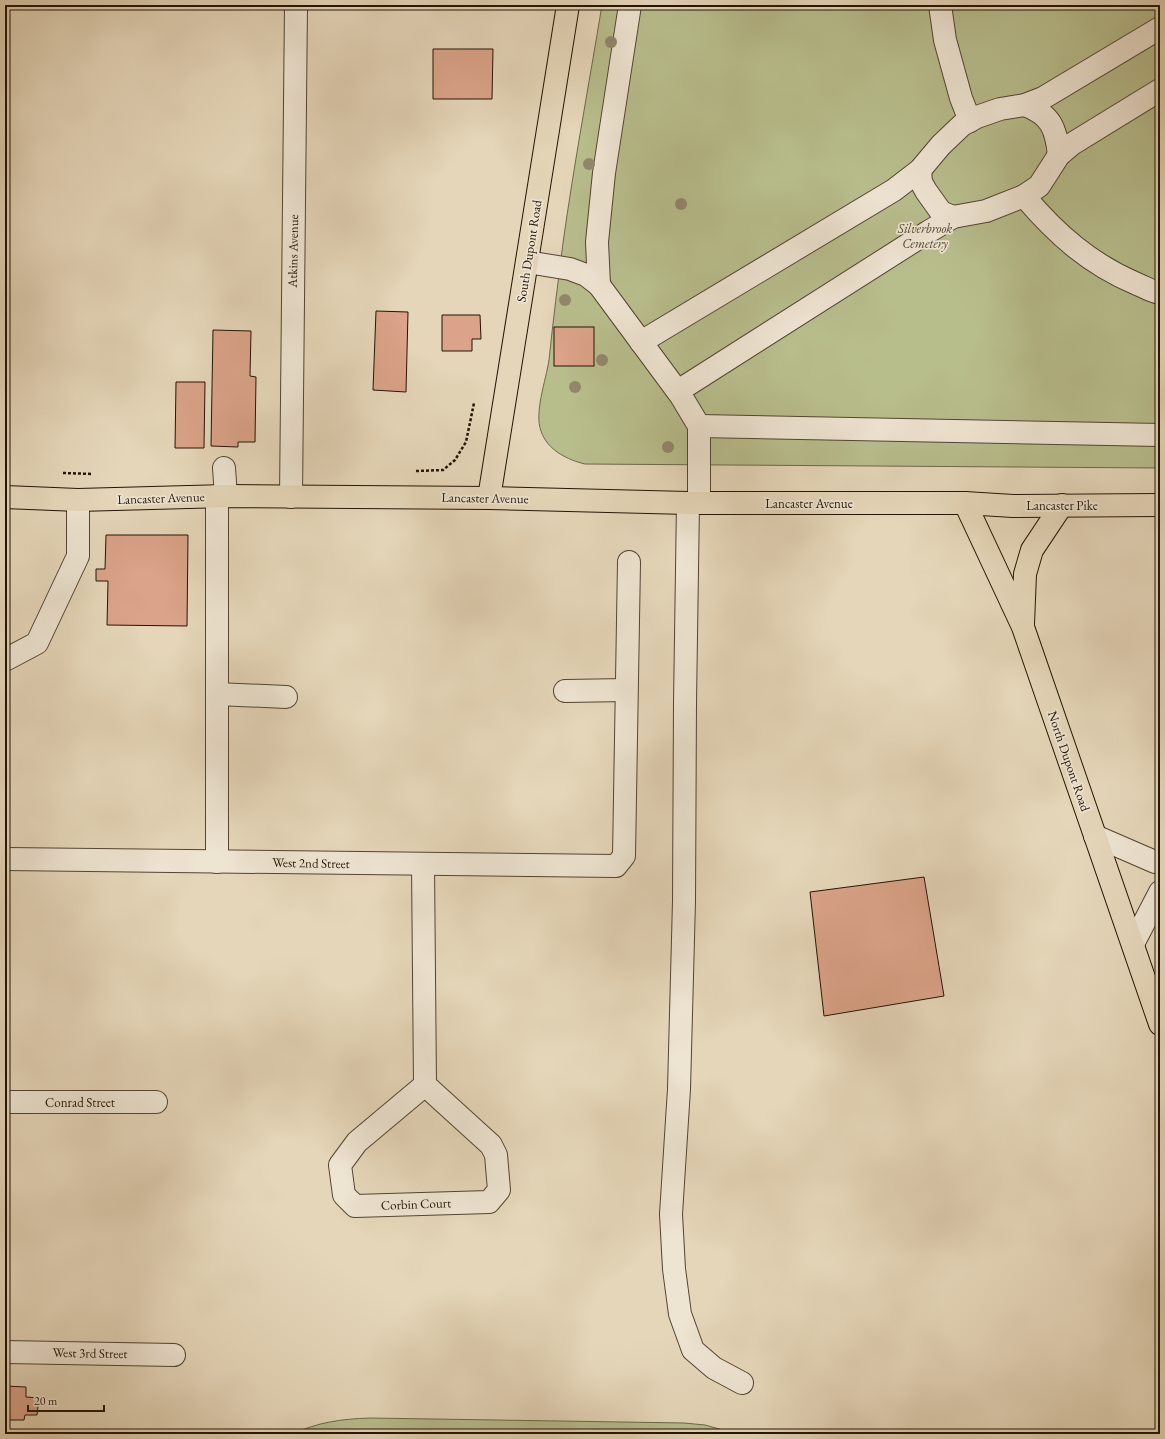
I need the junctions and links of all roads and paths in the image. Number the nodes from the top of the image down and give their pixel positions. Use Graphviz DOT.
graph roads {
  1 [pos="296,5"];
  2 [pos="568,5"];
  3 [pos="630,5"];
  4 [pos="940,5"];
  5 [pos="1160,28"];
  6 [pos="1160,90"];
  7 [pos="1025,105"];
  8 [pos="970,121"];
  9 [pos="1059,155"];
  10 [pos="920,170"];
  11 [pos="1024,196"];
  12 [pos="953,217"];
  13 [pos="527,262"];
  14 [pos="599,285"];
  15 [pos="1160,294"];
  16 [pos="641,342"];
  17 [pos="678,391"];
  18 [pos="474,403"];
  19 [pos="698,426"];
  20 [pos="1160,435"];
  21 [pos="224,468"];
  22 [pos="412,472"];
  23 [pos="221,496"];
  24 [pos="291,497"];
  25 [pos="5,498"];
  26 [pos="489,498"];
  27 [pos="78,500"];
  28 [pos="694,503"];
  29 [pos="965,504"];
  30 [pos="1062,505"];
  31 [pos="1160,505"];
  32 [pos="629,562"];
  33 [pos="1023,627"];
  34 [pos="5,660"];
  35 [pos="626,690"];
  36 [pos="565,691"];
  37 [pos="217,694"];
  38 [pos="286,697"];
  39 [pos="1095,836"];
  40 [pos="5,859"];
  41 [pos="217,862"];
  42 [pos="1160,862"];
  43 [pos="423,864"];
  44 [pos="1160,892"];
  45 [pos="1133,944"];
  46 [pos="1155,992"];
  47 [pos="1160,1024"];
  48 [pos="425,1085"];
  49 [pos="5,1102"];
  50 [pos="156,1102"];
  51 [pos="5,1352"];
  52 [pos="174,1355"];
  53 [pos="742,1383"];
  1 -- 24 [label="street, Atkins Avenue"];
  2 -- 13 [label="main road, South Dupont Road"];
  3 -- 14 [label="street"];
  4 -- 8 [label="street"];
  5 -- 7 [label="street"];
  6 -- 9 [label="street"];
  7 -- 8 [label="street"];
  7 -- 9 [label="street"];
  8 -- 10 [label="street"];
  9 -- 11 [label="street"];
  10 -- 12 [label="street"];
  10 -- 16 [label="street"];
  11 -- 12 [label="street"];
  11 -- 15 [label="street"];
  12 -- 17 [label="street"];
  13 -- 14 [label="street"];
  13 -- 26 [label="main road, South Dupont Road"];
  14 -- 16 [label="street"];
  16 -- 17 [label="street"];
  17 -- 19 [label="street"];
  18 -- 22 [label="path"];
  19 -- 20 [label="street"];
  19 -- 28 [label="street"];
  21 -- 23 [label="street"];
  23 -- 24 [label="main road, Lancaster Avenue"];
  23 -- 27 [label="main road, Lancaster Avenue"];
  23 -- 37 [label="street"];
  24 -- 26 [label="main road, Lancaster Avenue"];
  25 -- 27 [label="main road, Lancaster Avenue"];
  26 -- 28 [label="main road, Lancaster Avenue"];
  27 -- 34 [label="street"];
  28 -- 29 [label="main road, Lancaster Avenue"];
  28 -- 53 [label="street"];
  29 -- 30 [label="main road, Lancaster Pike"];
  29 -- 33 [label="main road, North Dupont Road"];
  30 -- 31 [label="main road, Lancaster Pike"];
  30 -- 33 [label="main road"];
  32 -- 35 [label="street"];
  33 -- 39 [label="main road, North Dupont Road"];
  35 -- 36 [label="street"];
  35 -- 43 [label="street, West 2nd Street"];
  37 -- 38 [label="street"];
  37 -- 41 [label="street"];
  39 -- 42 [label="street"];
  39 -- 45 [label="main road, North Dupont Road"];
  40 -- 41 [label="street, West 2nd Street"];
  41 -- 43 [label="street, West 2nd Street"];
  43 -- 48 [label="street"];
  44 -- 45 [label="street"];
  45 -- 46 [label="main road, North Dupont Road"];
  46 -- 47 [label="main road, North Dupont Road"];
  48 -- 48 [label="street, Corbin Court"];
  49 -- 50 [label="street, Conrad Street"];
  51 -- 52 [label="street, West 3rd Street"];
}
